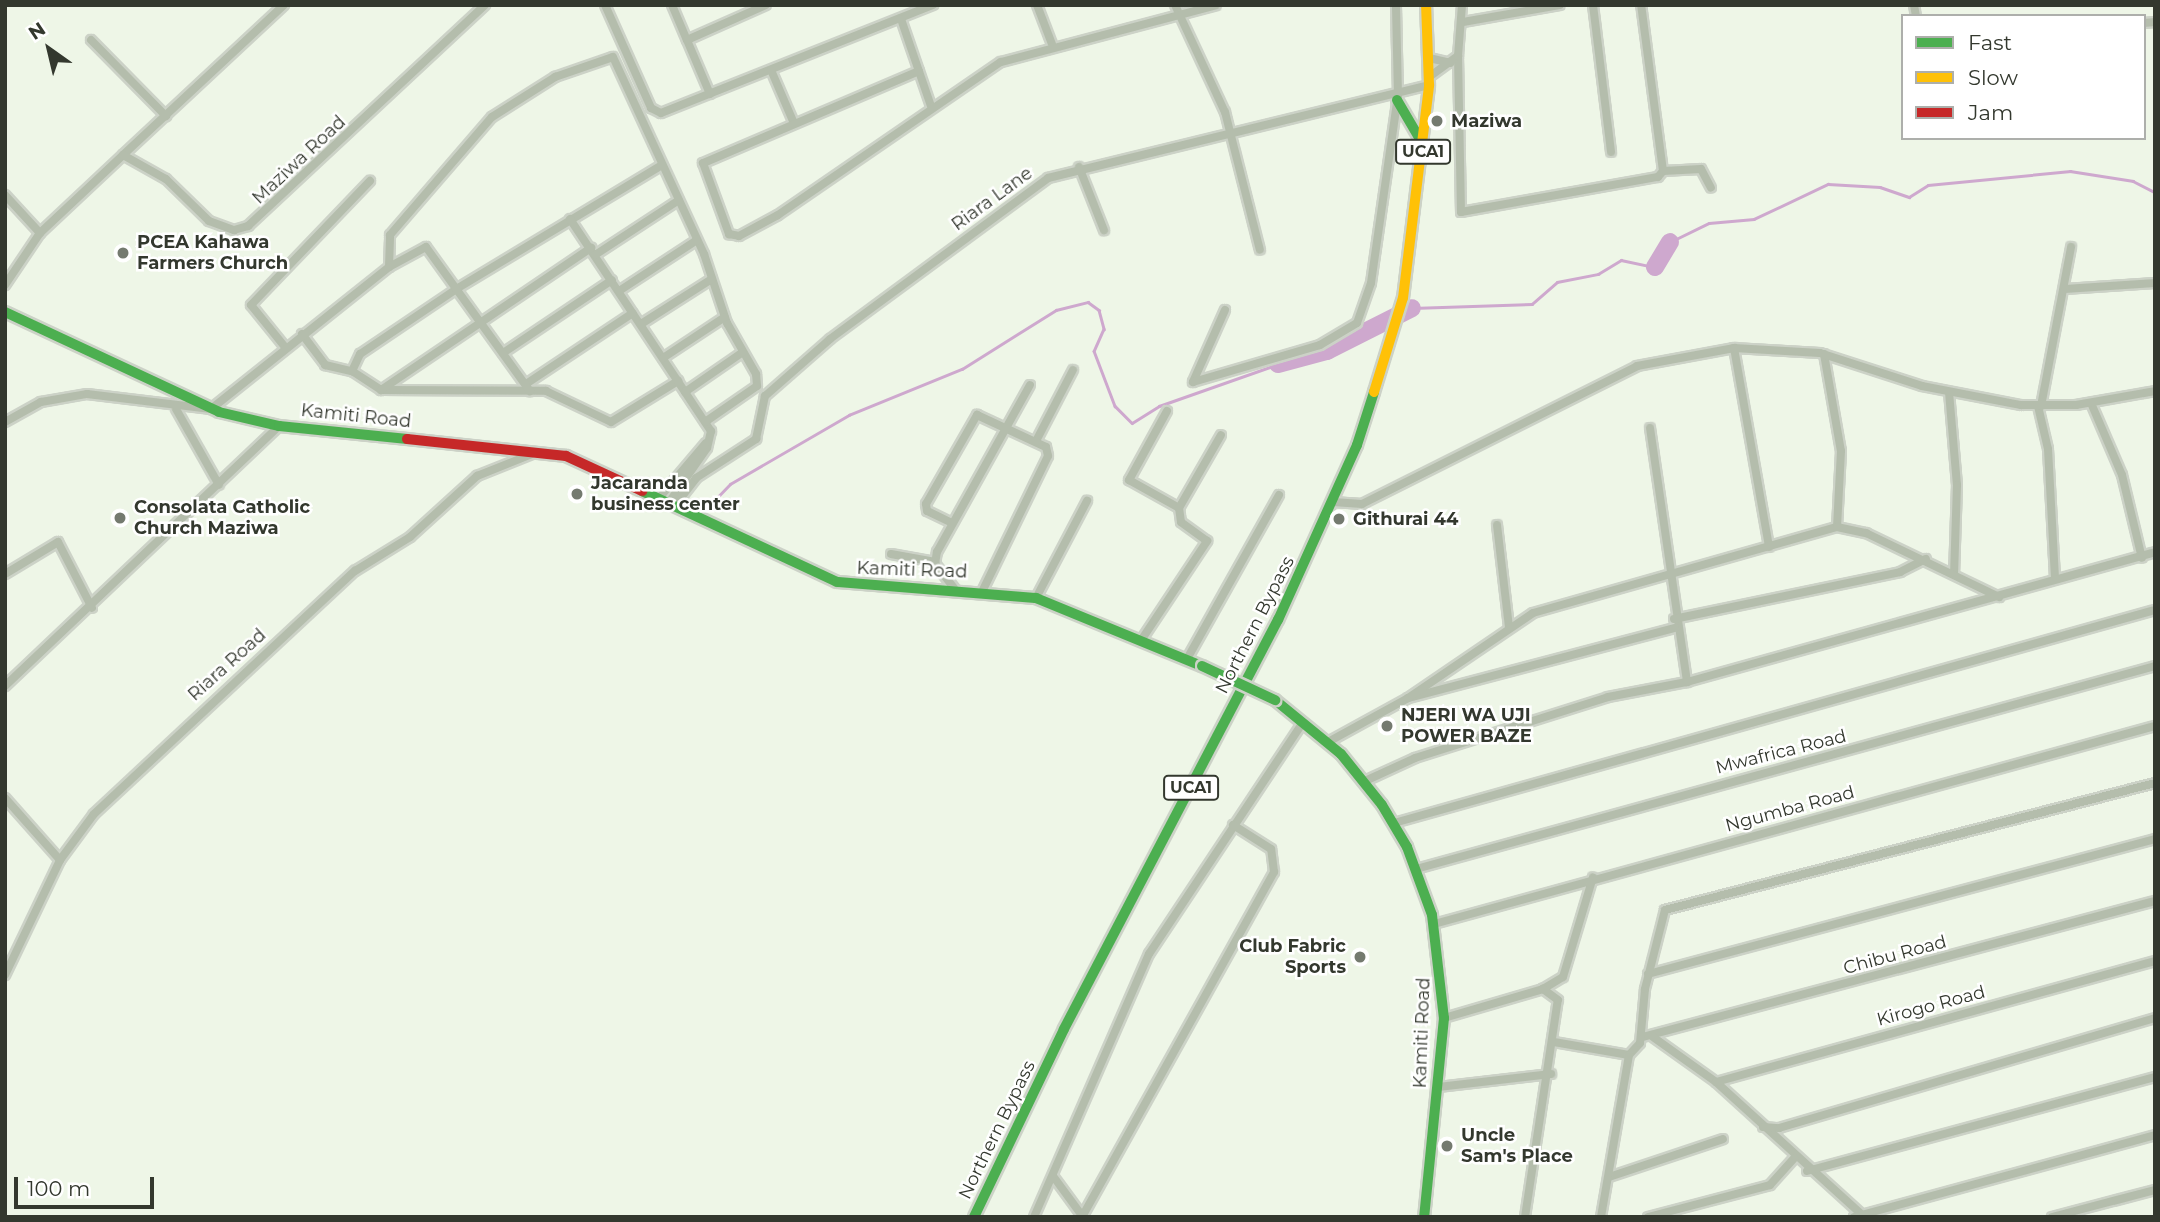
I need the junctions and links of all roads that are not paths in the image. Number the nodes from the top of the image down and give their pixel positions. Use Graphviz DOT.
graph roads {
  1 [pos="285,5"];
  2 [pos="485,5"];
  3 [pos="605,5"];
  4 [pos="672,5"];
  5 [pos="765,5"];
  6 [pos="933,5"];
  7 [pos="1037,5"];
  8 [pos="1175,5"];
  9 [pos="1216,5"];
  10 [pos="1396,5"];
  11 [pos="1426,5"];
  12 [pos="1462,5"];
  13 [pos="1560,5"];
  14 [pos="1593,5"];
  15 [pos="1641,5"];
  16 [pos="1178,16"];
  17 [pos="901,19"];
  18 [pos="1463,22"];
  19 [pos="91,40"];
  20 [pos="687,40"];
  21 [pos="1052,44"];
  22 [pos="1458,56"];
  23 [pos="1429,58"];
  24 [pos="1450,63"];
  25 [pos="771,70"];
  26 [pos="919,71"];
  27 [pos="1429,81"];
  28 [pos="710,94"];
  29 [pos="1398,98"];
  30 [pos="931,106"];
  31 [pos="166,116"];
  32 [pos="793,121"];
  33 [pos="1229,129"];
  34 [pos="1424,146"];
  35 [pos="1611,152"];
  36 [pos="123,155"];
  37 [pos="662,165"];
  38 [pos="1079,167"];
  39 [pos="1662,171"];
  40 [pos="370,181"];
  41 [pos="1711,188"];
  42 [pos="5,195"];
  43 [pos="679,200"];
  44 [pos="570,219"];
  45 [pos="1104,230"];
  46 [pos="40,233"];
  47 [pos="697,240"];
  48 [pos="2071,247"];
  49 [pos="1260,250"];
  50 [pos="593,251"];
  51 [pos="389,267"];
  52 [pos="712,279"];
  53 [pos="612,280"];
  54 [pos="2155,283"];
  55 [pos="5,285"];
  56 [pos="458,288"];
  57 [pos="2066,289"];
  58 [pos="619,291"];
  59 [pos="1225,310"];
  60 [pos="5,312"];
  61 [pos="633,313"];
  62 [pos="725,317"];
  63 [pos="480,321"];
  64 [pos="641,324"];
  65 [pos="302,334"];
  66 [pos="285,347"];
  67 [pos="1734,348"];
  68 [pos="743,352"];
  69 [pos="503,353"];
  70 [pos="1824,354"];
  71 [pos="663,358"];
  72 [pos="1073,370"];
  73 [pos="352,372"];
  74 [pos="678,381"];
  75 [pos="1030,384"];
  76 [pos="528,387"];
  77 [pos="381,390"];
  78 [pos="2155,391"];
  79 [pos="685,392"];
  80 [pos="1949,392"];
  81 [pos="2091,403"];
  82 [pos="2040,406"];
  83 [pos="176,409"];
  84 [pos="211,409"];
  85 [pos="1167,411"];
  86 [pos="5,422"];
  87 [pos="705,422"];
  88 [pos="1004,425"];
  89 [pos="279,426"];
  90 [pos="1650,428"];
  91 [pos="1221,435"];
  92 [pos="1035,441"];
  93 [pos="542,450"];
  94 [pos="219,485"];
  95 [pos="1279,495"];
  96 [pos="669,501"];
  97 [pos="1087,501"];
  98 [pos="1333,502"];
  99 [pos="1179,508"];
  100 [pos="950,522"];
  101 [pos="1497,525"];
  102 [pos="1837,527"];
  103 [pos="1769,547"];
  104 [pos="2155,551"];
  105 [pos="891,554"];
  106 [pos="2142,558"];
  107 [pos="1926,559"];
  108 [pos="934,562"];
  109 [pos="5,574"];
  110 [pos="1670,574"];
  111 [pos="1954,574"];
  112 [pos="2055,579"];
  113 [pos="954,588"];
  114 [pos="984,590"];
  115 [pos="1999,597"];
  116 [pos="1036,598"];
  117 [pos="92,608"];
  118 [pos="2155,610"];
  119 [pos="1675,624"];
  120 [pos="1509,627"];
  121 [pos="1142,639"];
  122 [pos="1187,659"];
  123 [pos="2155,666"];
  124 [pos="1687,681"];
  125 [pos="5,686"];
  126 [pos="1408,698"];
  127 [pos="1303,722"];
  128 [pos="2155,726"];
  129 [pos="1328,742"];
  130 [pos="1365,781"];
  131 [pos="2155,783"];
  132 [pos="5,798"];
  133 [pos="1394,823"];
  134 [pos="1233,825"];
  135 [pos="2155,839"];
  136 [pos="60,860"];
  137 [pos="1416,869"];
  138 [pos="1593,877"];
  139 [pos="2155,901"];
  140 [pos="1434,924"];
  141 [pos="2155,961"];
  142 [pos="1648,974"];
  143 [pos="5,975"];
  144 [pos="1544,989"];
  145 [pos="1444,1018"];
  146 [pos="2155,1018"];
  147 [pos="1643,1037"];
  148 [pos="1653,1037"];
  149 [pos="1555,1042"];
  150 [pos="1629,1055"];
  151 [pos="1551,1074"];
  152 [pos="2155,1077"];
  153 [pos="1716,1082"];
  154 [pos="1438,1087"];
  155 [pos="1763,1127"];
  156 [pos="2155,1135"];
  157 [pos="1723,1139"];
  158 [pos="1794,1158"];
  159 [pos="1807,1171"];
  160 [pos="1052,1176"];
  161 [pos="1609,1177"];
  162 [pos="2155,1190"];
  163 [pos="1859,1216"];
  164 [pos="975,1217"];
  165 [pos="1034,1217"];
  166 [pos="1082,1217"];
  167 [pos="1424,1217"];
  168 [pos="1525,1217"];
  169 [pos="1601,1217"];
  170 [pos="1648,1217"];
  171 [pos="2052,1217"];
  1 -- 31 [label="street"];
  2 -- 36 [label="street, Maziwa Road"];
  3 -- 28 [label="street"];
  4 -- 20 [label="street"];
  5 -- 20 [label="street"];
  6 -- 17 [label="street"];
  7 -- 21 [label="street"];
  8 -- 16 [label="street"];
  9 -- 16 [label="street"];
  10 -- 29 [label="street"];
  11 -- 23 [label="main road, Northern Bypass / UCA1"];
  12 -- 18 [label="street"];
  13 -- 18 [label="street"];
  14 -- 35 [label="street"];
  15 -- 39 [label="street"];
  16 -- 21 [label="street"];
  16 -- 33 [label="street"];
  17 -- 25 [label="street"];
  17 -- 26 [label="street"];
  18 -- 22 [label="street"];
  19 -- 31 [label="street"];
  20 -- 28 [label="street"];
  21 -- 30 [label="street"];
  22 -- 24 [label="street, Riara Lane"];
  22 -- 39 [label="street"];
  23 -- 24 [label="street"];
  23 -- 27 [label="main road, Northern Bypass / UCA1"];
  24 -- 27 [label="street, Riara Lane"];
  25 -- 28 [label="street"];
  25 -- 32 [label="street"];
  26 -- 30 [label="street"];
  26 -- 32 [label="street"];
  27 -- 29 [label="street, Riara Lane"];
  27 -- 34 [label="main road, Northern Bypass / UCA1"];
  29 -- 33 [label="street, Riara Lane"];
  29 -- 34 [label="main road"];
  29 -- 59 [label="street"];
  30 -- 32 [label="street"];
  31 -- 36 [label="street"];
  33 -- 38 [label="street, Riara Lane"];
  33 -- 49 [label="street"];
  34 -- 98 [label="main road, Northern Bypass / UCA1"];
  36 -- 46 [label="street"];
  37 -- 43 [label="street"];
  37 -- 44 [label="street"];
  37 -- 51 [label="street"];
  38 -- 45 [label="street"];
  38 -- 96 [label="street, Riara Lane"];
  39 -- 41 [label="street"];
  40 -- 66 [label="street"];
  42 -- 46 [label="street"];
  43 -- 47 [label="street"];
  43 -- 50 [label="street"];
  44 -- 50 [label="street"];
  44 -- 56 [label="street"];
  46 -- 55 [label="street"];
  47 -- 52 [label="street"];
  47 -- 58 [label="street"];
  48 -- 57 [label="street"];
  50 -- 53 [label="street"];
  50 -- 63 [label="street"];
  51 -- 56 [label="street"];
  51 -- 65 [label="street"];
  52 -- 62 [label="street"];
  52 -- 64 [label="street"];
  53 -- 58 [label="street"];
  53 -- 69 [label="street"];
  54 -- 57 [label="street"];
  56 -- 63 [label="street"];
  56 -- 73 [label="street"];
  57 -- 82 [label="street"];
  58 -- 61 [label="street"];
  60 -- 84 [label="main road, Kamiti Road"];
  61 -- 64 [label="street"];
  61 -- 76 [label="street"];
  62 -- 68 [label="street"];
  62 -- 71 [label="street"];
  63 -- 69 [label="street"];
  63 -- 77 [label="street"];
  64 -- 71 [label="street"];
  65 -- 66 [label="street"];
  65 -- 73 [label="street"];
  66 -- 84 [label="street"];
  67 -- 70 [label="street"];
  67 -- 98 [label="street"];
  67 -- 103 [label="street"];
  68 -- 79 [label="street"];
  68 -- 87 [label="street"];
  69 -- 76 [label="street"];
  70 -- 80 [label="street"];
  70 -- 102 [label="street"];
  71 -- 74 [label="street"];
  72 -- 92 [label="street"];
  73 -- 77 [label="street"];
  74 -- 76 [label="street"];
  74 -- 79 [label="street"];
  75 -- 88 [label="street"];
  76 -- 77 [label="street"];
  78 -- 81 [label="street"];
  79 -- 87 [label="street"];
  80 -- 82 [label="street"];
  80 -- 111 [label="street"];
  81 -- 82 [label="street"];
  81 -- 106 [label="street"];
  82 -- 112 [label="street"];
  83 -- 84 [label="street"];
  83 -- 86 [label="street"];
  83 -- 94 [label="street"];
  84 -- 89 [label="main road, Kamiti Road"];
  85 -- 99 [label="street"];
  87 -- 96 [label="street"];
  88 -- 92 [label="street"];
  88 -- 100 [label="street"];
  88 -- 100 [label="street"];
  89 -- 93 [label="main road, Kamiti Road"];
  89 -- 94 [label="street"];
  90 -- 110 [label="street"];
  91 -- 99 [label="street"];
  92 -- 114 [label="street"];
  93 -- 96 [label="main road, Kamiti Road"];
  93 -- 136 [label="street, Riara Road"];
  94 -- 117 [label="street"];
  95 -- 122 [label="street"];
  96 -- 113 [label="main road, Kamiti Road"];
  97 -- 116 [label="street"];
  98 -- 164 [label="main road, Northern Bypass / UCA1"];
  99 -- 121 [label="street"];
  100 -- 108 [label="street"];
  101 -- 120 [label="street"];
  102 -- 103 [label="street"];
  102 -- 107 [label="street"];
  103 -- 110 [label="street"];
  104 -- 106 [label="street"];
  105 -- 108 [label="street"];
  106 -- 112 [label="street"];
  107 -- 111 [label="street"];
  107 -- 119 [label="street"];
  108 -- 113 [label="street"];
  109 -- 117 [label="street"];
  110 -- 119 [label="street"];
  110 -- 120 [label="street"];
  111 -- 115 [label="street"];
  112 -- 115 [label="street"];
  113 -- 114 [label="main road, Kamiti Road"];
  114 -- 116 [label="main road, Kamiti Road"];
  115 -- 124 [label="street"];
  116 -- 121 [label="main road, Kamiti Road"];
  117 -- 125 [label="street"];
  118 -- 133 [label="street"];
  119 -- 124 [label="street"];
  119 -- 126 [label="street"];
  120 -- 126 [label="street"];
  121 -- 122 [label="main road, Kamiti Road"];
  122 -- 127 [label="main road, Kamiti Road, bridge"];
  123 -- 137 [label="street, Mwafrica Road"];
  124 -- 130 [label="street"];
  126 -- 129 [label="street"];
  127 -- 129 [label="main road, Kamiti Road"];
  127 -- 134 [label="street"];
  128 -- 138 [label="street, Ngumba Road"];
  129 -- 130 [label="main road, Kamiti Road"];
  130 -- 133 [label="main road, Kamiti Road"];
  131 -- 142 [label="street"];
  132 -- 136 [label="street"];
  133 -- 137 [label="main road, Kamiti Road"];
  134 -- 160 [label="street"];
  134 -- 166 [label="street"];
  135 -- 142 [label="street"];
  136 -- 143 [label="street, Riara Road"];
  137 -- 140 [label="main road, Kamiti Road"];
  138 -- 140 [label="street, Ngumba Road"];
  138 -- 144 [label="street"];
  139 -- 148 [label="street, Chibu Road"];
  140 -- 145 [label="main road, Kamiti Road"];
  141 -- 153 [label="street, Kirogo Road"];
  142 -- 147 [label="street"];
  144 -- 145 [label="street"];
  144 -- 149 [label="street"];
  145 -- 154 [label="main road, Kamiti Road"];
  146 -- 155 [label="street"];
  147 -- 148 [label="street, Chibu Road"];
  147 -- 150 [label="street"];
  148 -- 153 [label="street"];
  149 -- 150 [label="street"];
  149 -- 151 [label="street"];
  150 -- 161 [label="street"];
  151 -- 154 [label="street"];
  151 -- 168 [label="street"];
  152 -- 159 [label="street"];
  153 -- 155 [label="street"];
  154 -- 167 [label="main road, Kamiti Road"];
  155 -- 158 [label="street"];
  156 -- 163 [label="street"];
  157 -- 161 [label="street"];
  158 -- 159 [label="street"];
  158 -- 170 [label="street"];
  159 -- 163 [label="street"];
  160 -- 165 [label="street"];
  160 -- 166 [label="street"];
  161 -- 169 [label="street"];
  162 -- 171 [label="street"];
}
